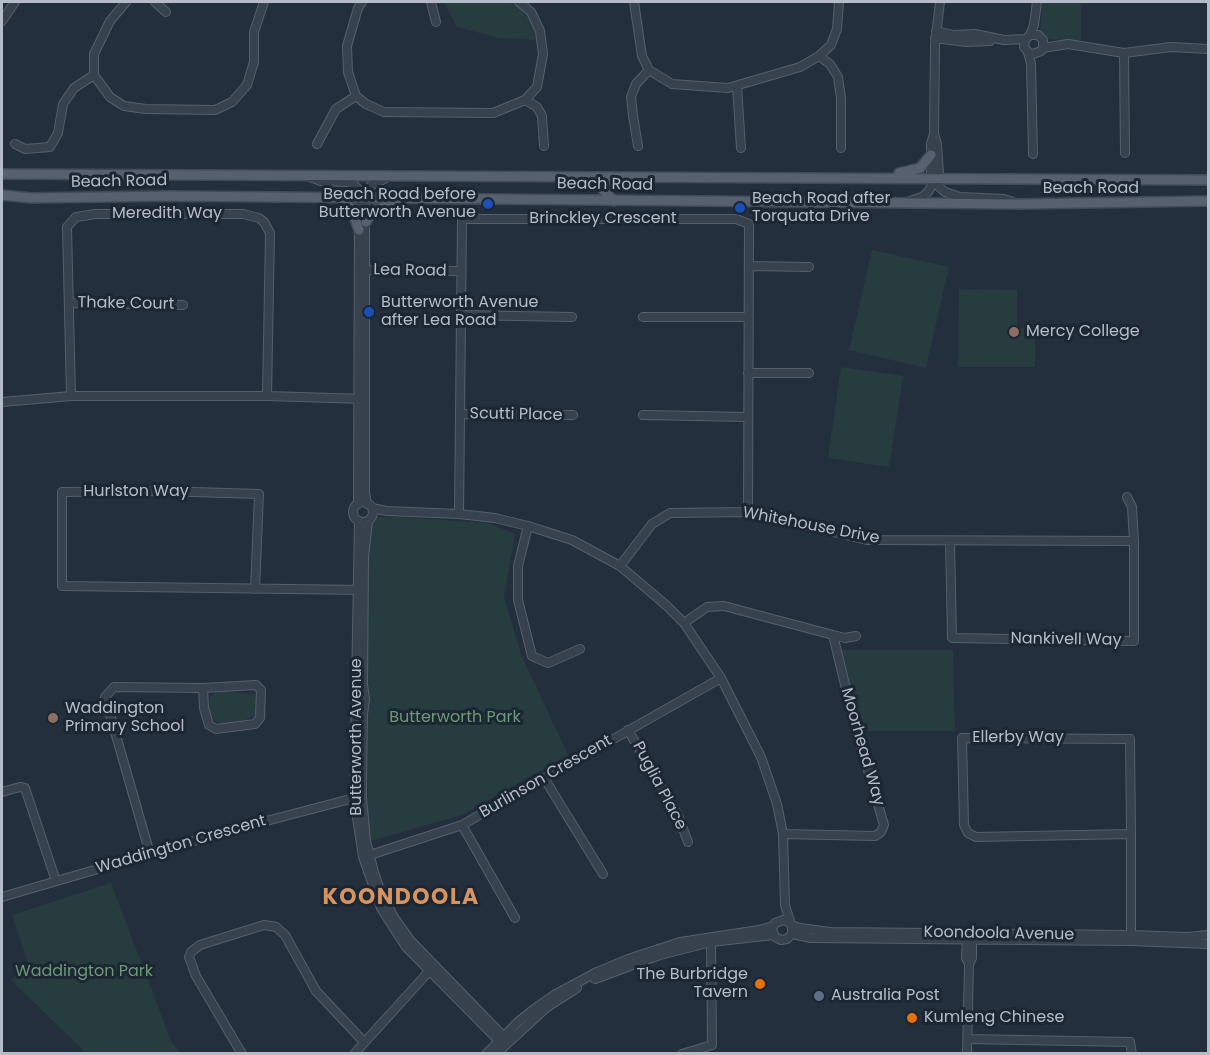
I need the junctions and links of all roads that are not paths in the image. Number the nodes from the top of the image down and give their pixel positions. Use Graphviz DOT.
graph roads {
  1 [pos="15,2"];
  2 [pos="126,2"];
  3 [pos="154,2"];
  4 [pos="264,2"];
  5 [pos="362,2"];
  6 [pos="431,2"];
  7 [pos="519,2"];
  8 [pos="634,2"];
  9 [pos="839,2"];
  10 [pos="940,2"];
  11 [pos="1037,2"];
  12 [pos="166,12"];
  13 [pos="2,21"];
  14 [pos="436,22"];
  15 [pos="936,35"];
  16 [pos="1034,44"];
  17 [pos="1209,49"];
  18 [pos="1124,53"];
  19 [pos="819,56"];
  20 [pos="649,69"];
  21 [pos="94,75"];
  22 [pos="737,86"];
  23 [pos="356,96"];
  24 [pos="525,100"];
  25 [pos="934,134"];
  26 [pos="15,144"];
  27 [pos="317,144"];
  28 [pos="544,146"];
  29 [pos="638,146"];
  30 [pos="741,148"];
  31 [pos="840,148"];
  32 [pos="1125,153"];
  33 [pos="931,154"];
  34 [pos="1033,154"];
  35 [pos="2,174"];
  36 [pos="1209,175"];
  37 [pos="305,176"];
  38 [pos="391,176"];
  39 [pos="611,177"];
  40 [pos="864,178"];
  41 [pos="936,178"];
  42 [pos="1209,180"];
  43 [pos="1165,181"];
  44 [pos="2,195"];
  45 [pos="342,198"];
  46 [pos="362,198"];
  47 [pos="414,199"];
  48 [pos="614,201"];
  49 [pos="1209,201"];
  50 [pos="904,203"];
  51 [pos="1017,204"];
  52 [pos="362,226"];
  53 [pos="749,266"];
  54 [pos="809,267"];
  55 [pos="363,270"];
  56 [pos="461,271"];
  57 [pos="69,303"];
  58 [pos="183,305"];
  59 [pos="460,315"];
  60 [pos="572,316"];
  61 [pos="643,316"];
  62 [pos="748,317"];
  63 [pos="748,373"];
  64 [pos="809,373"];
  65 [pos="70,396"];
  66 [pos="267,396"];
  67 [pos="361,399"];
  68 [pos="2,402"];
  69 [pos="460,414"];
  70 [pos="573,415"];
  71 [pos="643,415"];
  72 [pos="748,417"];
  73 [pos="1127,497"];
  74 [pos="366,512"];
  75 [pos="748,512"];
  76 [pos="459,514"];
  77 [pos="528,526"];
  78 [pos="950,541"];
  79 [pos="1134,541"];
  80 [pos="620,566"];
  81 [pos="255,589"];
  82 [pos="360,590"];
  83 [pos="684,623"];
  84 [pos="832,635"];
  85 [pos="856,636"];
  86 [pos="580,649"];
  87 [pos="721,678"];
  88 [pos="203,688"];
  89 [pos="628,730"];
  90 [pos="544,778"];
  91 [pos="2,792"];
  92 [pos="358,797"];
  93 [pos="462,825"];
  94 [pos="783,834"];
  95 [pos="1131,834"];
  96 [pos="688,842"];
  97 [pos="150,854"];
  98 [pos="366,856"];
  99 [pos="603,874"];
  100 [pos="56,881"];
  101 [pos="2,897"];
  102 [pos="785,905"];
  103 [pos="515,918"];
  104 [pos="780,920"];
  105 [pos="790,923"];
  106 [pos="773,926"];
  107 [pos="792,934"];
  108 [pos="774,935"];
  109 [pos="1209,935"];
  110 [pos="970,936"];
  111 [pos="1131,938"];
  112 [pos="711,940"];
  113 [pos="1209,944"];
  114 [pos="431,968"];
  115 [pos="968,1039"];
  116 [pos="503,1041"];
  117 [pos="364,1042"];
  118 [pos="242,1053"];
  119 [pos="354,1053"];
  120 [pos="486,1053"];
  121 [pos="496,1053"];
  122 [pos="682,1053"];
  123 [pos="968,1053"];
  124 [pos="1132,1053"];
  1 -- 13 [label="street"];
  2 -- 21 [label="street"];
  3 -- 12 [label="street"];
  4 -- 21 [label="street"];
  5 -- 23 [label="street"];
  6 -- 14 [label="street"];
  7 -- 24 [label="street"];
  8 -- 20 [label="street"];
  9 -- 19 [label="street"];
  10 -- 15 [label="street"];
  11 -- 16 [label="street"];
  15 -- 16 [label="street"];
  15 -- 25 [label="street"];
  16 -- 18 [label="street"];
  16 -- 34 [label="street"];
  17 -- 18 [label="street"];
  18 -- 32 [label="street"];
  19 -- 22 [label="street"];
  19 -- 31 [label="street"];
  20 -- 22 [label="street"];
  20 -- 29 [label="street"];
  21 -- 26 [label="street"];
  22 -- 30 [label="street"];
  23 -- 24 [label="street"];
  23 -- 27 [label="street"];
  24 -- 28 [label="street"];
  25 -- 33 [label="street"];
  25 -- 41 [label="street"];
  33 -- 40 [label="main road"];
  33 -- 41 [label="street"];
  35 -- 37 [label="main road, Beach Road"];
  36 -- 43 [label="main road"];
  37 -- 38 [label="main road, Beach Road"];
  37 -- 46 [label="street"];
  38 -- 39 [label="main road, Beach Road"];
  38 -- 46 [label="street"];
  39 -- 40 [label="main road, Beach Road"];
  39 -- 48 [label="main road"];
  40 -- 41 [label="main road, Beach Road"];
  41 -- 43 [label="main road, Beach Road"];
  41 -- 50 [label="street"];
  41 -- 51 [label="street"];
  42 -- 43 [label="main road, Beach Road"];
  44 -- 45 [label="main road, Beach Road"];
  45 -- 46 [label="main road, Beach Road"];
  45 -- 52 [label="main road"];
  46 -- 47 [label="main road, Beach Road"];
  46 -- 52 [label="street, Butterworth Avenue"];
  47 -- 48 [label="main road, Beach Road"];
  47 -- 52 [label="main road"];
  48 -- 50 [label="main road, Beach Road"];
  49 -- 51 [label="main road, Beach Road"];
  50 -- 51 [label="main road, Beach Road"];
  52 -- 55 [label="street, Butterworth Avenue"];
  53 -- 54 [label="street"];
  53 -- 56 [label="street, Brinckley Crescent"];
  53 -- 62 [label="street, Brinckley Crescent"];
  55 -- 56 [label="street, Lea Road"];
  55 -- 67 [label="street, Butterworth Avenue"];
  56 -- 59 [label="street, Brinckley Crescent"];
  57 -- 58 [label="street, Thake Court"];
  57 -- 65 [label="street, Meredith Way"];
  57 -- 66 [label="street, Meredith Way"];
  59 -- 60 [label="street"];
  59 -- 69 [label="street, Brinckley Crescent"];
  61 -- 62 [label="street"];
  62 -- 63 [label="street, Brinckley Crescent"];
  63 -- 64 [label="street"];
  63 -- 72 [label="street, Brinckley Crescent"];
  65 -- 66 [label="street"];
  65 -- 68 [label="street"];
  66 -- 67 [label="street"];
  67 -- 74 [label="street, Butterworth Avenue"];
  69 -- 70 [label="street, Scutti Place"];
  69 -- 76 [label="street, Brinckley Crescent"];
  71 -- 72 [label="street"];
  72 -- 75 [label="street, Brinckley Crescent"];
  73 -- 79 [label="street, Nankivell Way"];
  74 -- 76 [label="street"];
  74 -- 82 [label="street, Butterworth Avenue"];
  75 -- 78 [label="street, Whitehouse Drive"];
  75 -- 80 [label="street, Whitehouse Drive"];
  76 -- 77 [label="street"];
  77 -- 80 [label="street"];
  77 -- 86 [label="street"];
  78 -- 79 [label="street, Whitehouse Drive"];
  78 -- 79 [label="street, Nankivell Way"];
  80 -- 83 [label="street"];
  81 -- 81 [label="street, Hurlston Way"];
  81 -- 82 [label="street, Hurlston Way"];
  82 -- 92 [label="street, Butterworth Avenue"];
  83 -- 84 [label="street"];
  83 -- 87 [label="street"];
  84 -- 85 [label="street"];
  84 -- 94 [label="street, Moorhead Way"];
  87 -- 89 [label="street, Burlinson Crescent"];
  87 -- 94 [label="street"];
  88 -- 88 [label="street"];
  88 -- 97 [label="street"];
  89 -- 90 [label="street, Burlinson Crescent"];
  89 -- 96 [label="street, Puglia Place"];
  90 -- 93 [label="street, Burlinson Crescent"];
  90 -- 99 [label="street"];
  91 -- 100 [label="street"];
  92 -- 97 [label="street, Waddington Crescent"];
  92 -- 98 [label="street, Butterworth Avenue"];
  93 -- 98 [label="street, Burlinson Crescent"];
  93 -- 103 [label="street"];
  94 -- 102 [label="street"];
  95 -- 95 [label="street, Ellerby Way"];
  95 -- 111 [label="street, Ellerby Way"];
  97 -- 100 [label="street, Waddington Crescent"];
  98 -- 114 [label="street, Butterworth Avenue"];
  100 -- 101 [label="street, Waddington Crescent"];
  102 -- 104 [label="street"];
  102 -- 105 [label="street"];
  104 -- 105 [label="street"];
  104 -- 106 [label="street"];
  105 -- 107 [label="street"];
  105 -- 110 [label="street, Koondoola Avenue"];
  106 -- 108 [label="street"];
  106 -- 112 [label="street"];
  107 -- 108 [label="street"];
  107 -- 110 [label="street, Koondoola Avenue"];
  108 -- 112 [label="street"];
  109 -- 111 [label="street, Koondoola Avenue"];
  110 -- 111 [label="street, Koondoola Avenue"];
  110 -- 115 [label="street"];
  111 -- 113 [label="street, Koondoola Avenue"];
  112 -- 116 [label="street"];
  112 -- 122 [label="street"];
  114 -- 116 [label="street, Butterworth Avenue"];
  114 -- 117 [label="street"];
  115 -- 123 [label="street"];
  115 -- 124 [label="street"];
  116 -- 120 [label="street"];
  116 -- 121 [label="street"];
  117 -- 118 [label="street"];
  117 -- 119 [label="street"];
}
